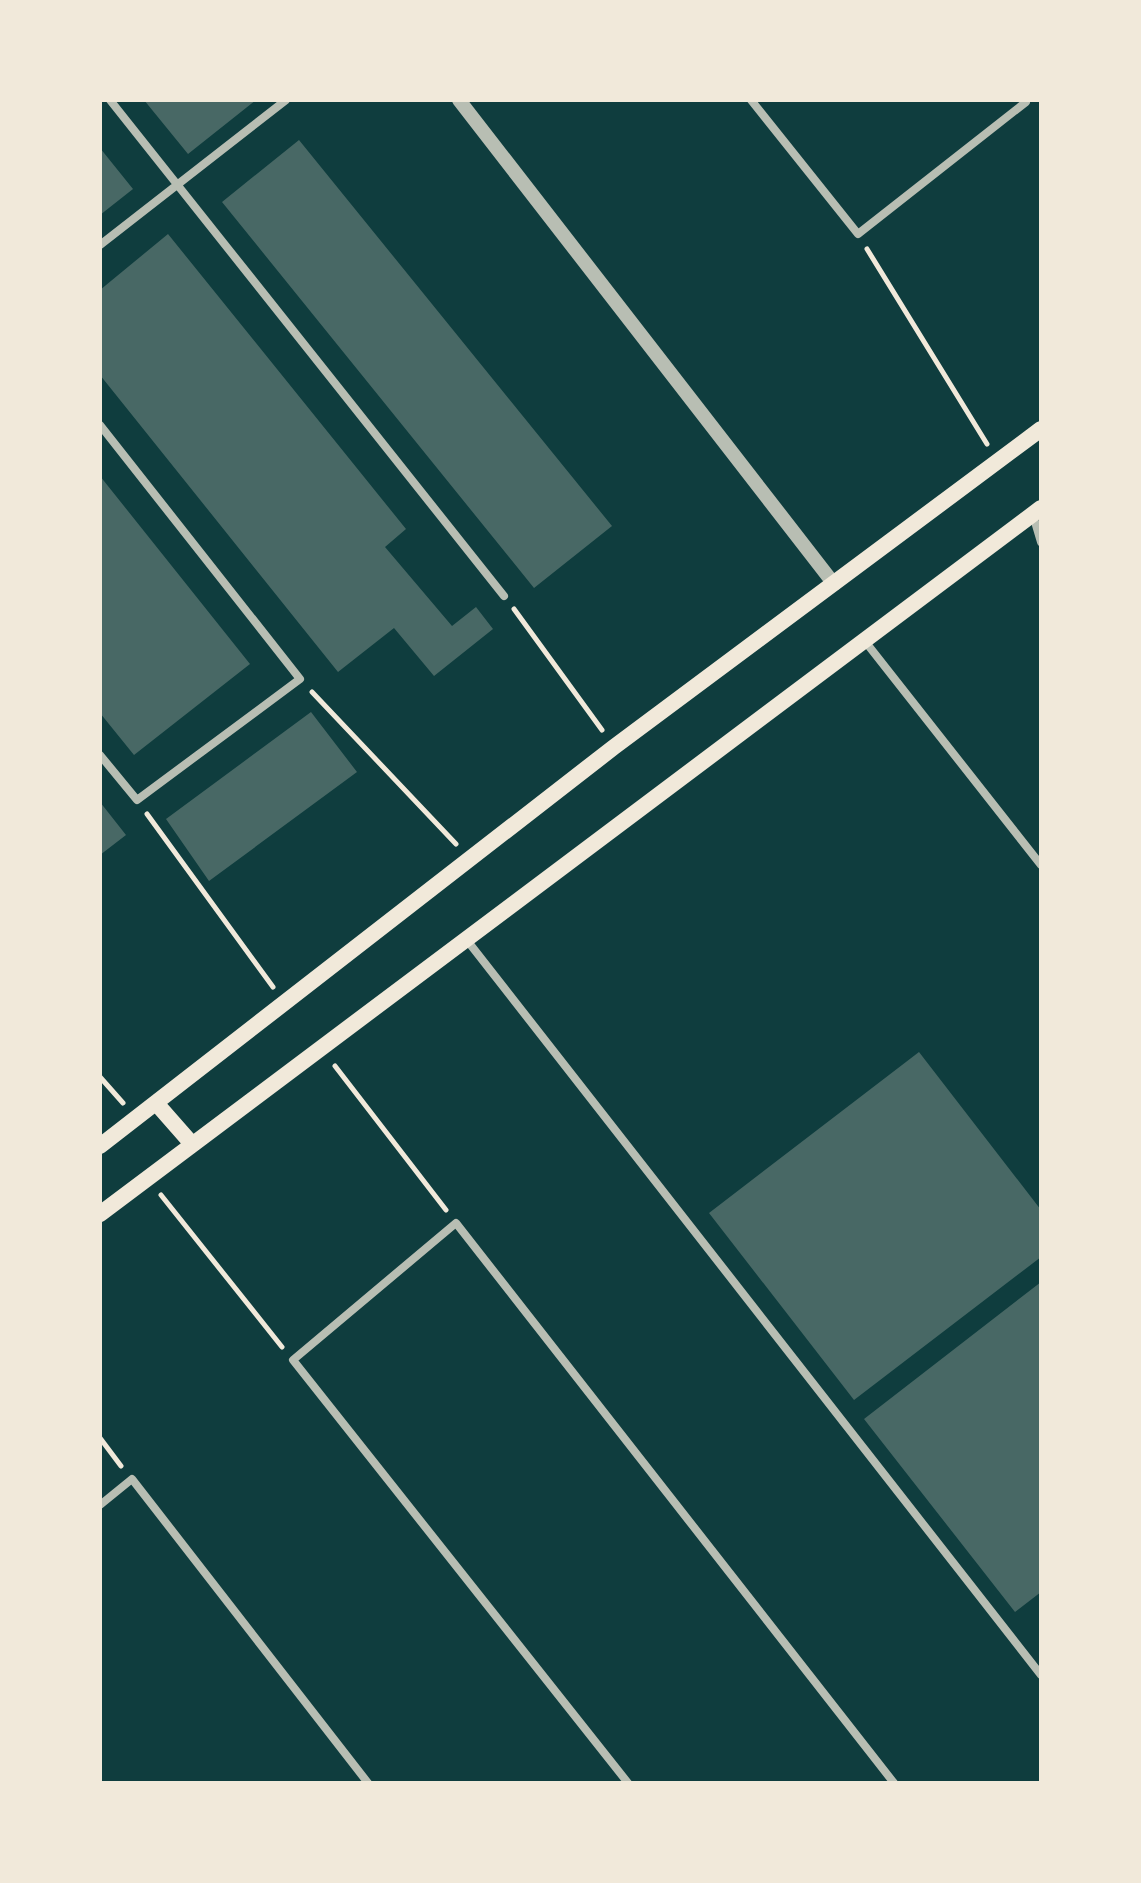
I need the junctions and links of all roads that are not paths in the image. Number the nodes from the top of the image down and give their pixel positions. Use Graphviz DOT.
graph roads {
  1 [pos="110,100"];
  2 [pos="286,100"];
  3 [pos="459,100"];
  4 [pos="751,100"];
  5 [pos="1025,100"];
  6 [pos="178,184"];
  7 [pos="100,245"];
  8 [pos="100,425"];
  9 [pos="1041,429"];
  10 [pos="1037,511"];
  11 [pos="1041,542"];
  12 [pos="834,584"];
  13 [pos="504,596"];
  14 [pos="863,639"];
  15 [pos="100,755"];
  16 [pos="1041,865"];
  17 [pos="465,938"];
  18 [pos="156,1103"];
  19 [pos="192,1144"];
  20 [pos="100,1146"];
  21 [pos="100,1214"];
  22 [pos="100,1505"];
  23 [pos="1041,1675"];
  24 [pos="368,1783"];
  25 [pos="628,1783"];
  26 [pos="894,1783"];
  1 -- 6 [label="street"];
  2 -- 6 [label="street"];
  3 -- 12 [label="street"];
  4 -- 5 [label="street"];
  6 -- 7 [label="street"];
  6 -- 13 [label="street"];
  8 -- 15 [label="street"];
  9 -- 12 [label="main road"];
  10 -- 11 [label="street"];
  10 -- 14 [label="main road"];
  12 -- 18 [label="main road"];
  14 -- 16 [label="street"];
  14 -- 17 [label="main road"];
  17 -- 19 [label="main road"];
  17 -- 23 [label="street"];
  18 -- 19 [label="main road"];
  18 -- 20 [label="main road"];
  19 -- 21 [label="main road"];
  22 -- 24 [label="street"];
  25 -- 26 [label="street"];
}
